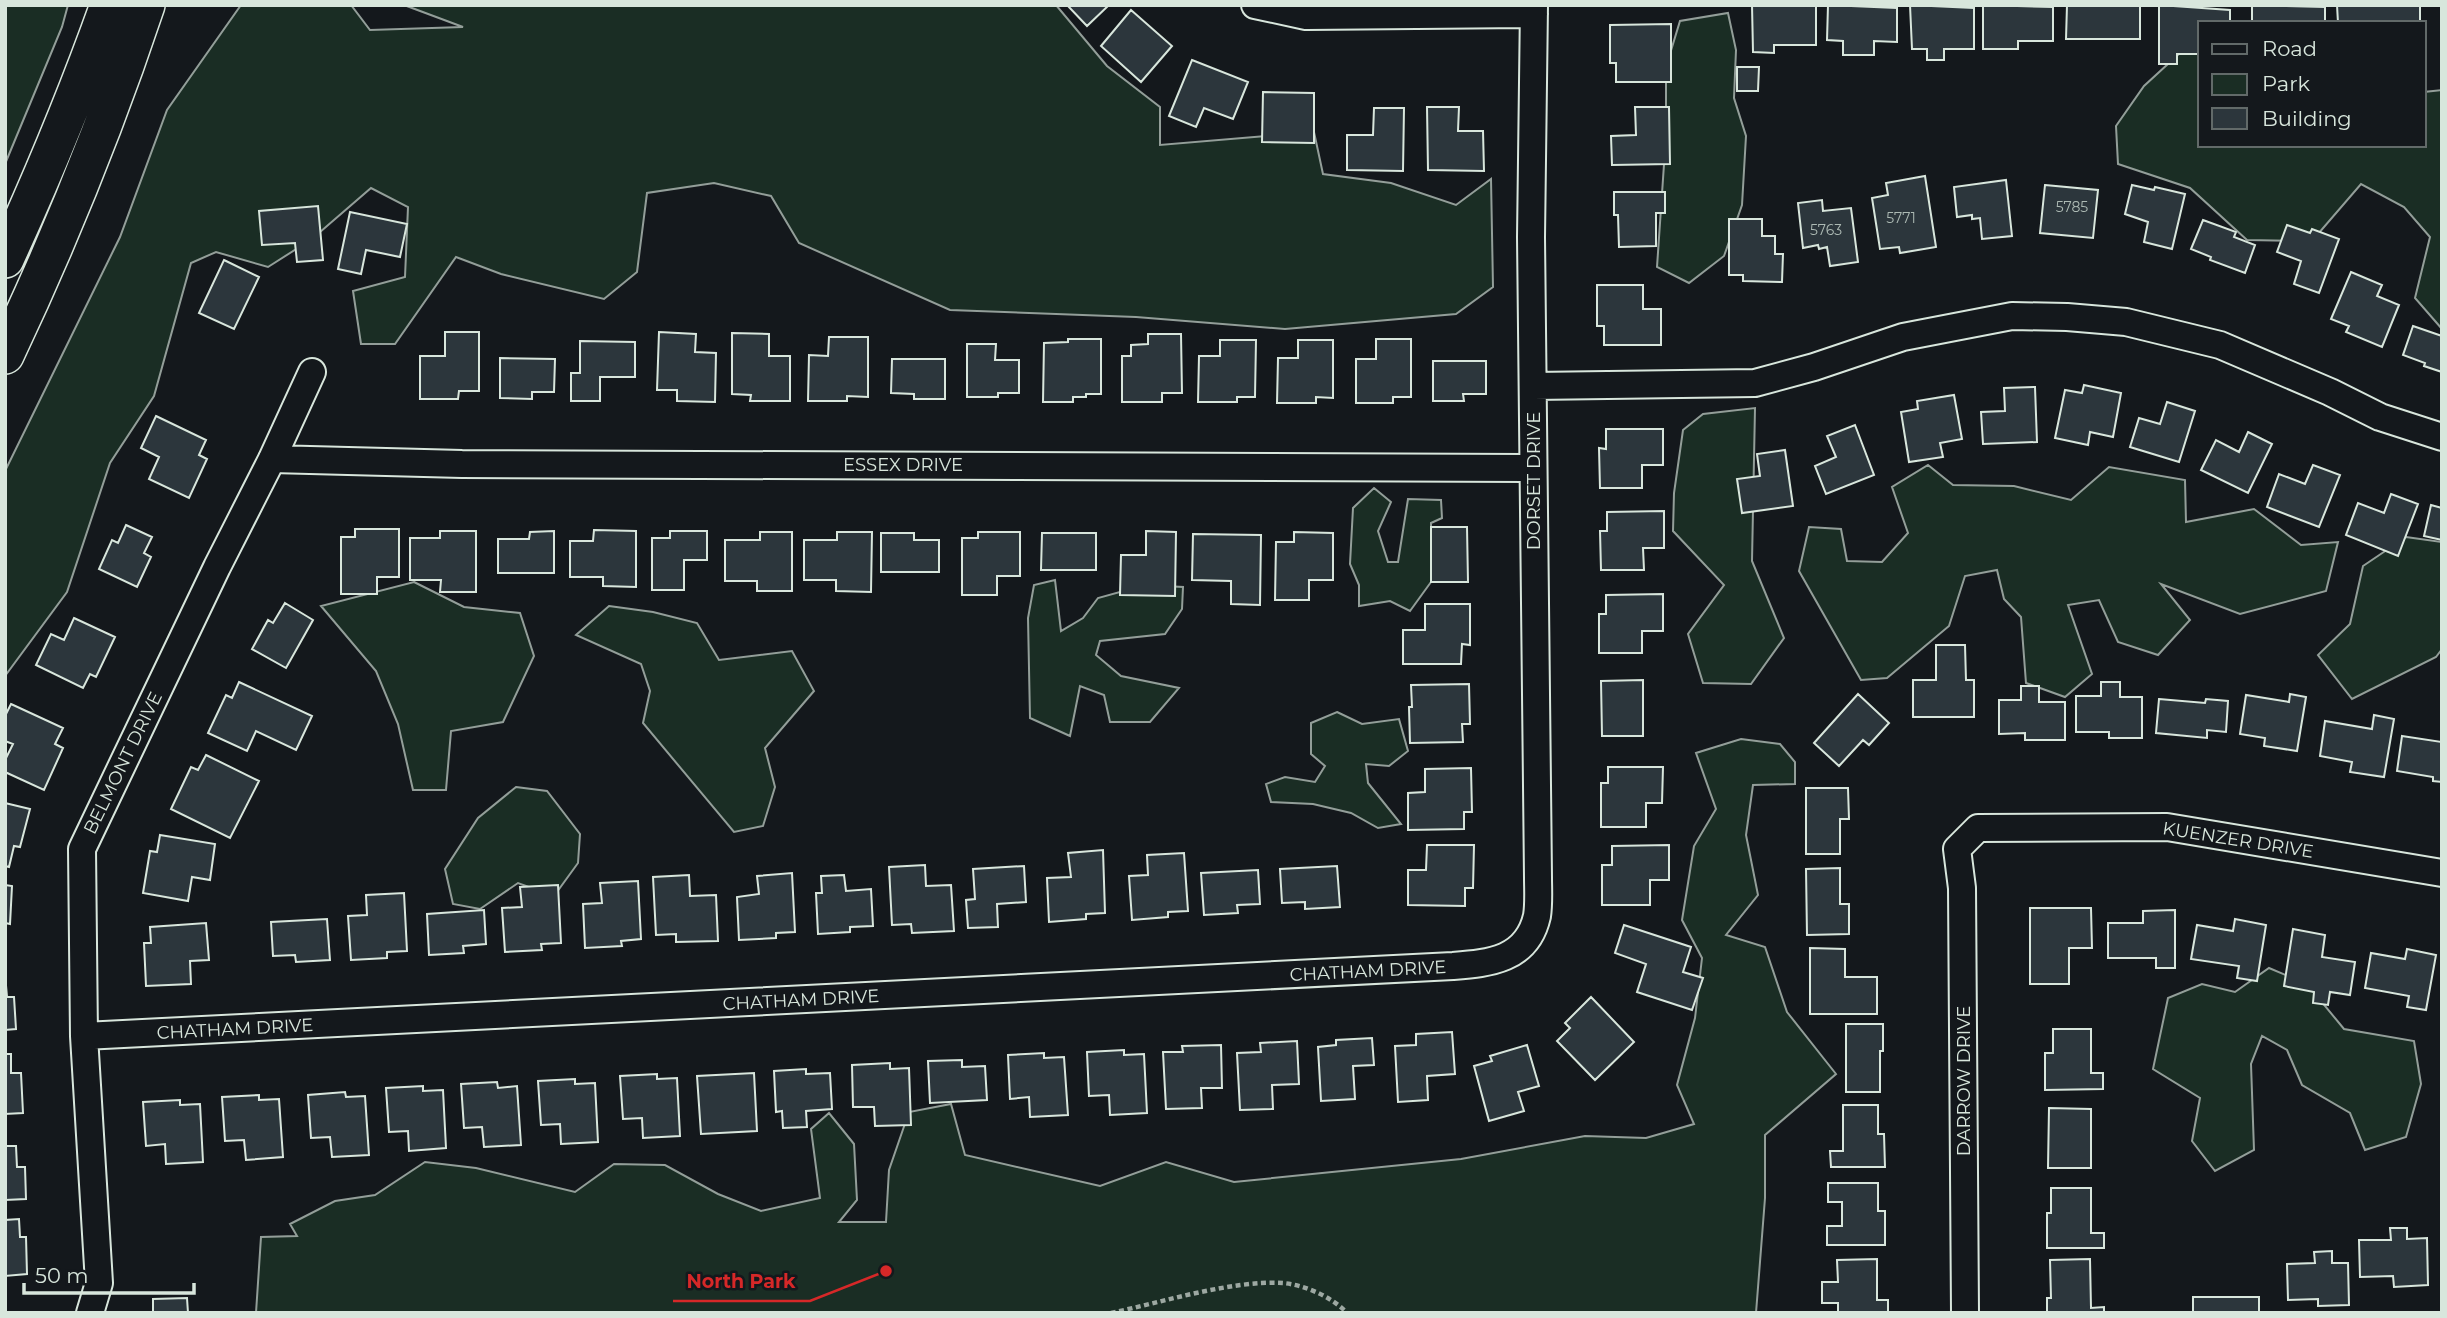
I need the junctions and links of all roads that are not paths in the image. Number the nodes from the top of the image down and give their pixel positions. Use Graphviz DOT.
graph roads {
  1 [pos="109,5"];
  2 [pos="146,5"];
  3 [pos="1255,5"];
  4 [pos="1534,10"];
  5 [pos="5,259"];
  6 [pos="5,355"];
  7 [pos="312,372"];
  8 [pos="1534,386"];
  9 [pos="2442,437"];
  10 [pos="272,459"];
  11 [pos="1533,468"];
  12 [pos="1957,849"];
  13 [pos="2442,873"];
  14 [pos="1516,951"];
  15 [pos="84,1036"];
  16 [pos="90,1313"];
  17 [pos="1965,1313"];
  1 -- 5 [label="highway"];
  2 -- 6 [label="highway"];
  3 -- 4 [label="street"];
  4 -- 8 [label="street, DORSET DRIVE"];
  7 -- 10 [label="street, BELMONT DRIVE"];
  8 -- 9 [label="street"];
  8 -- 11 [label="street, DORSET DRIVE"];
  10 -- 11 [label="street, ESSEX DRIVE"];
  10 -- 15 [label="street, BELMONT DRIVE"];
  11 -- 14 [label="street, DORSET DRIVE"];
  12 -- 13 [label="street, KUENZER DRIVE"];
  12 -- 17 [label="street, DARROW DRIVE"];
  14 -- 15 [label="street, CHATHAM DRIVE"];
  15 -- 16 [label="street, BELMONT DRIVE"];
}
